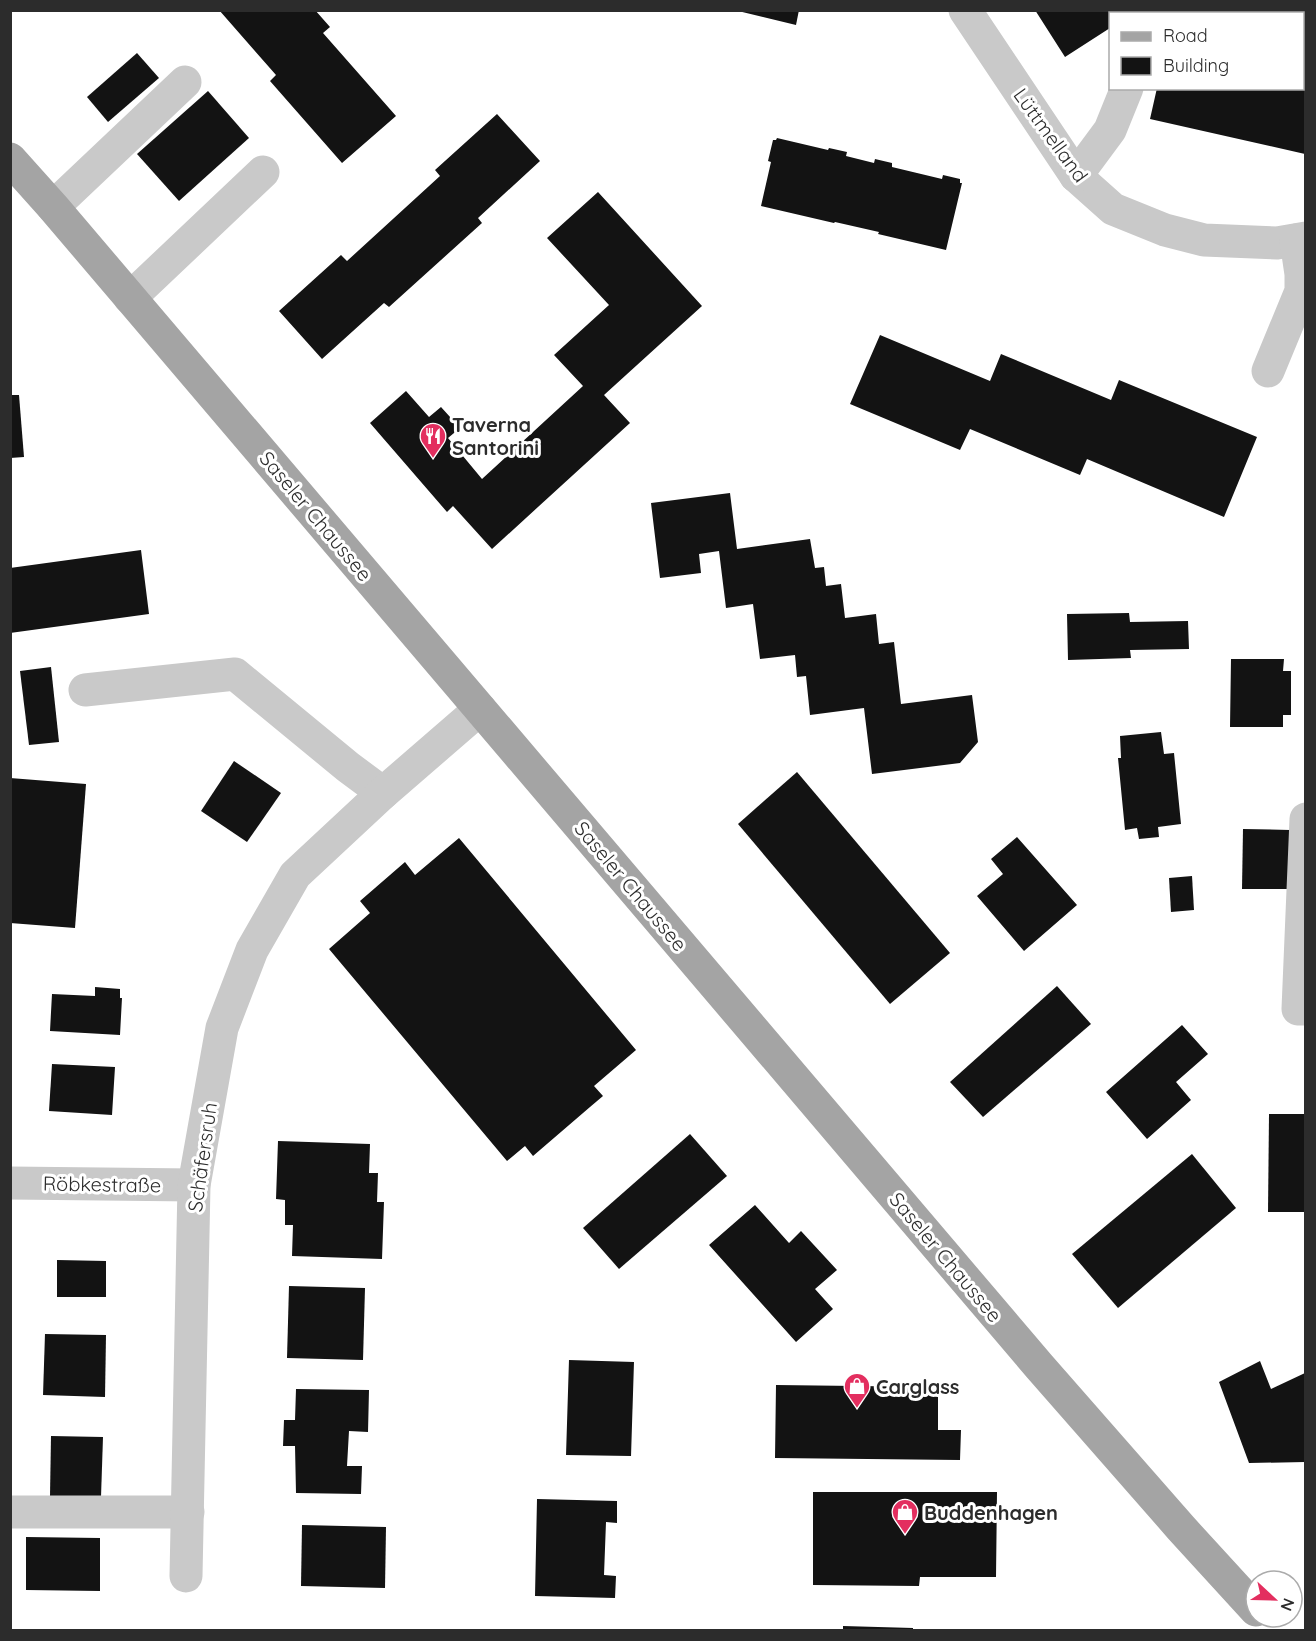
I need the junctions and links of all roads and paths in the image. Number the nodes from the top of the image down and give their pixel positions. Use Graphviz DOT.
graph roads {
  1 [pos="965,10"];
  2 [pos="185,82"];
  3 [pos="1126,90"];
  4 [pos="10,159"];
  5 [pos="263,172"];
  6 [pos="1076,176"];
  7 [pos="53,207"];
  8 [pos="1301,239"];
  9 [pos="130,298"];
  10 [pos="1268,371"];
  11 [pos="85,690"];
  12 [pos="480,709"];
  13 [pos="383,794"];
  14 [pos="1305,819"];
  15 [pos="1302,1009"];
  16 [pos="10,1183"];
  17 [pos="194,1185"];
  18 [pos="10,1512"];
  19 [pos="188,1512"];
  20 [pos="186,1576"];
  21 [pos="1244,1597"];
  1 -- 6 [label="street, Lüttmelland"];
  2 -- 7 [label="street"];
  3 -- 6 [label="street"];
  4 -- 7 [label="main road, Saseler Chaussee"];
  5 -- 9 [label="street"];
  6 -- 8 [label="street, Lüttmelland"];
  7 -- 9 [label="main road, Saseler Chaussee"];
  8 -- 10 [label="street"];
  9 -- 12 [label="main road, Saseler Chaussee"];
  11 -- 13 [label="street"];
  12 -- 13 [label="street, Schäfersruh"];
  12 -- 21 [label="main road, Saseler Chaussee"];
  13 -- 17 [label="street, Schäfersruh"];
  14 -- 15 [label="street"];
  16 -- 17 [label="street, Röbkestraße"];
  17 -- 19 [label="street, Schäfersruh"];
  18 -- 19 [label="street"];
  19 -- 20 [label="street, Schäfersruh"];
}
